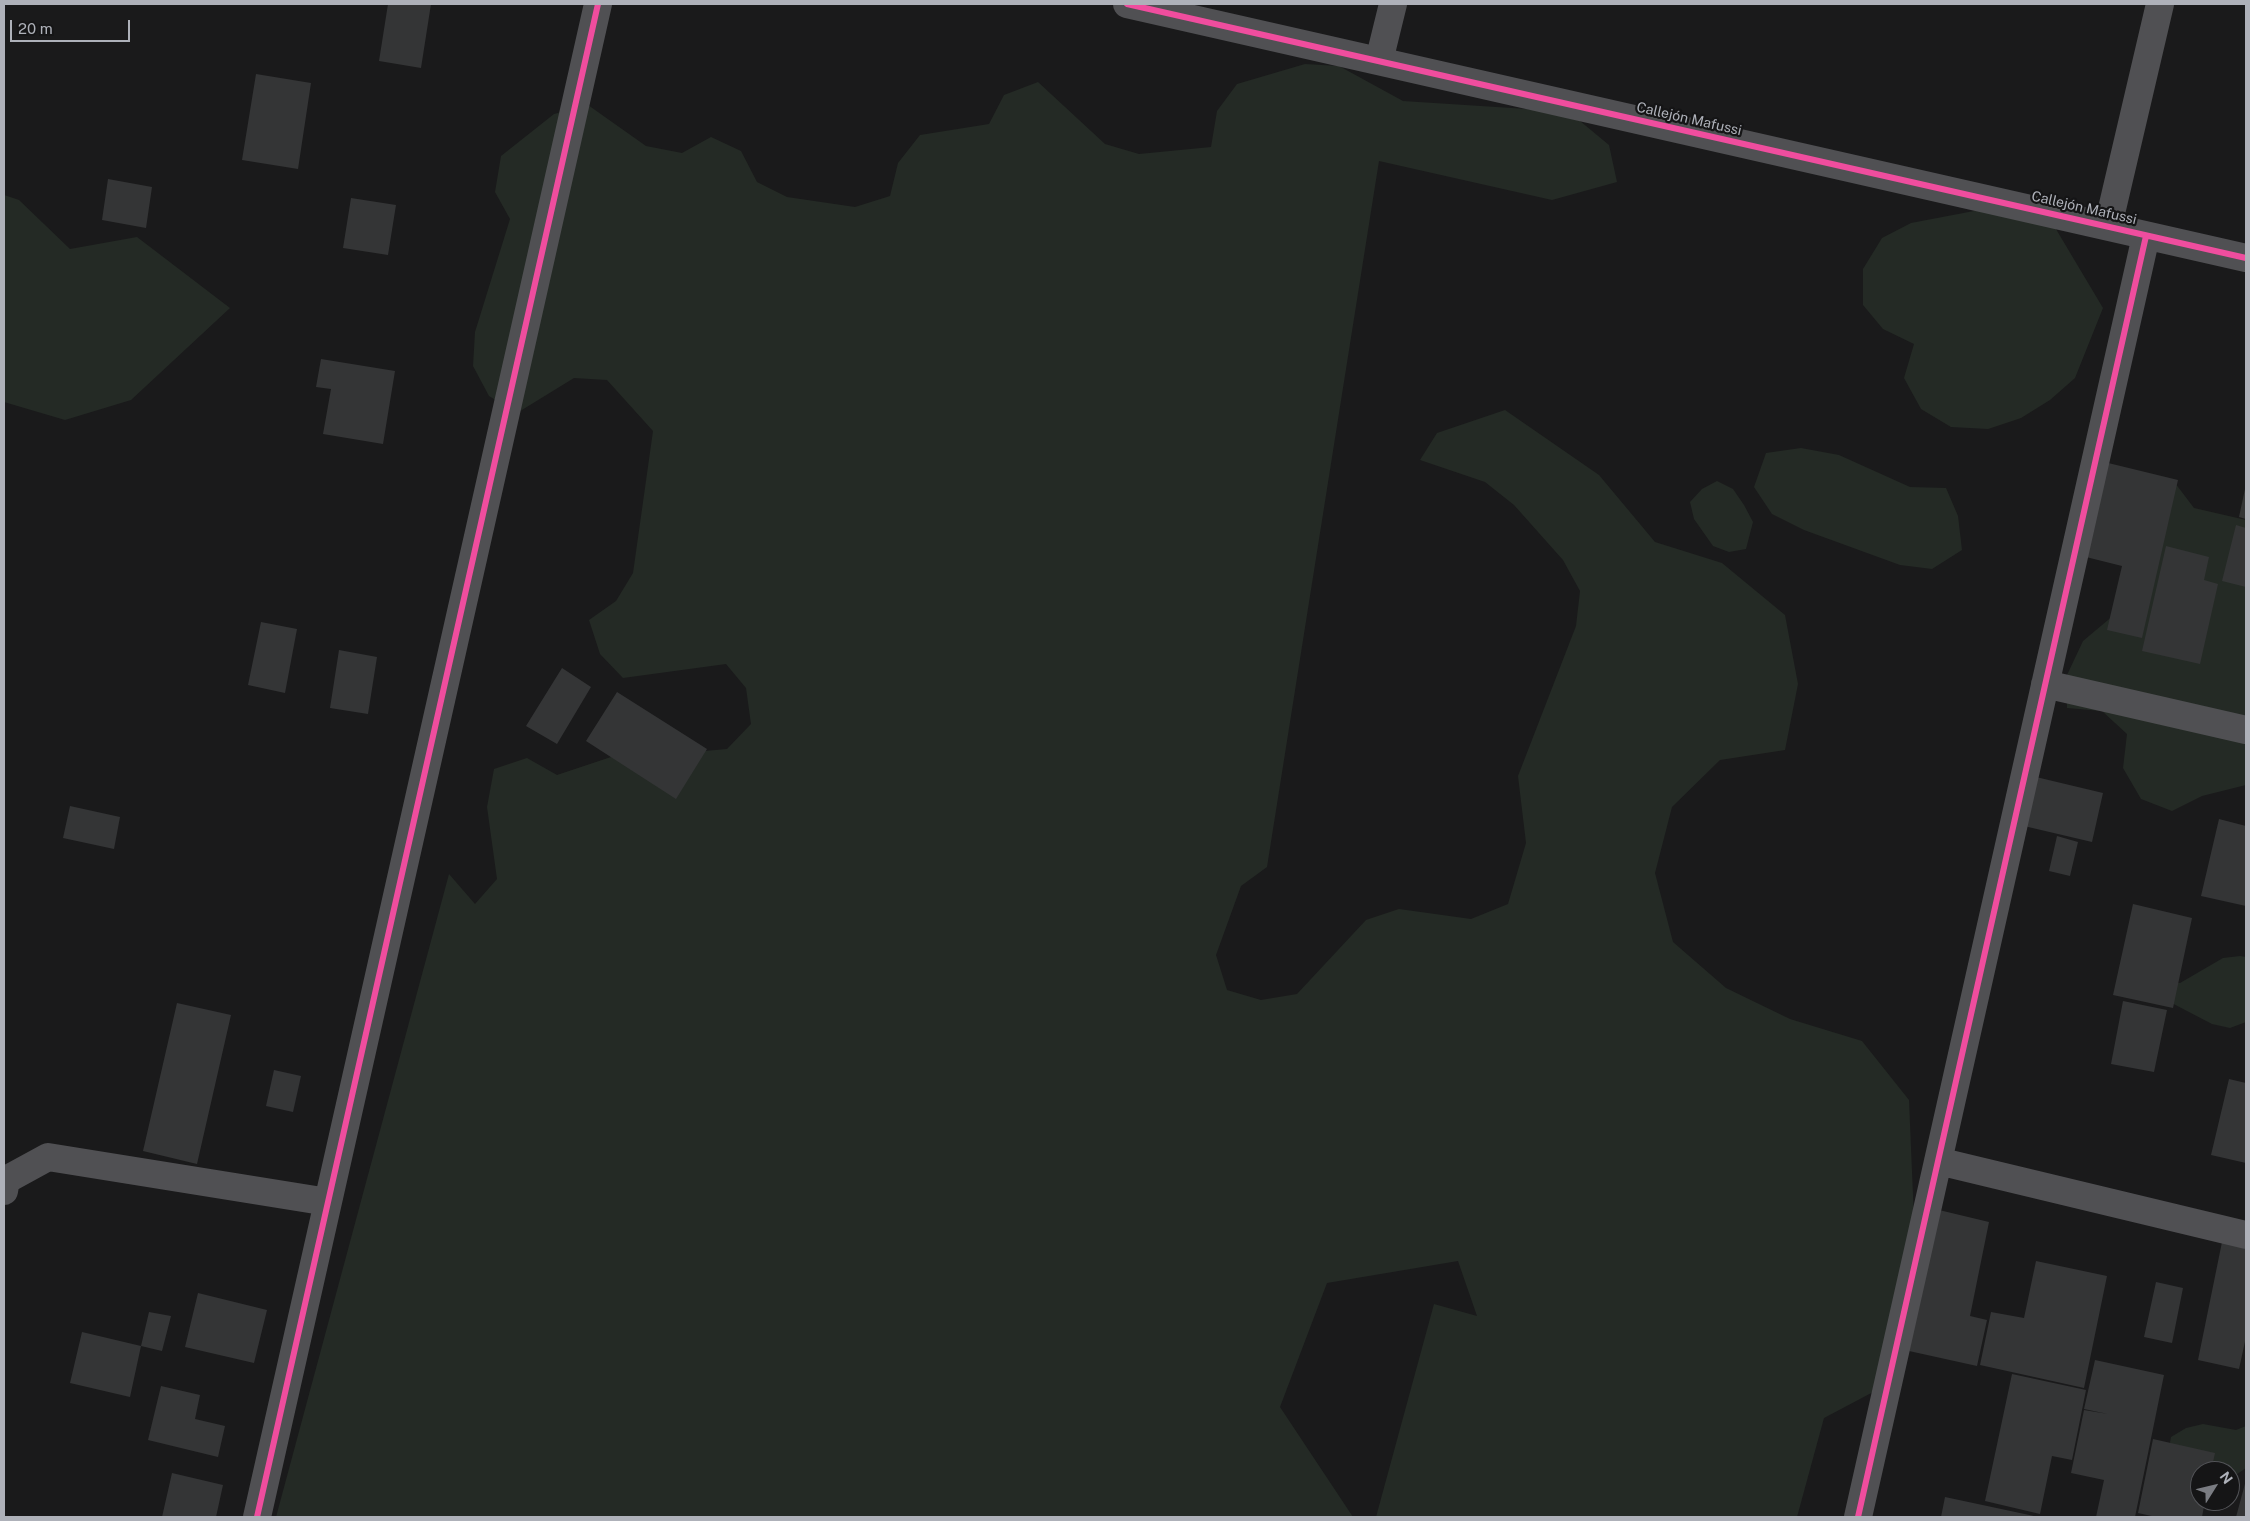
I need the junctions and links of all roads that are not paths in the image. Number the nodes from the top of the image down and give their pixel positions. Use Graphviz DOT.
graph roads {
  1 [pos="598,4"];
  2 [pos="1127,4"];
  3 [pos="1392,4"];
  4 [pos="2160,4"];
  5 [pos="1379,61"];
  6 [pos="2108,226"];
  7 [pos="2146,236"];
  8 [pos="2246,258"];
  9 [pos="2045,684"];
  10 [pos="2246,730"];
  11 [pos="1938,1161"];
  12 [pos="4,1191"];
  13 [pos="328,1202"];
  14 [pos="2246,1235"];
  15 [pos="257,1517"];
  16 [pos="1858,1517"];
  1 -- 13 [label="street"];
  2 -- 5 [label="street, Callejón Mafussi"];
  3 -- 5 [label="street"];
  4 -- 6 [label="street"];
  5 -- 6 [label="street, Callejón Mafussi"];
  6 -- 7 [label="street, Callejón Mafussi"];
  7 -- 8 [label="street, Callejón Mafussi"];
  7 -- 9 [label="street"];
  9 -- 10 [label="street"];
  9 -- 11 [label="street"];
  11 -- 14 [label="street"];
  11 -- 16 [label="street"];
  12 -- 13 [label="street"];
  13 -- 15 [label="street"];
}
